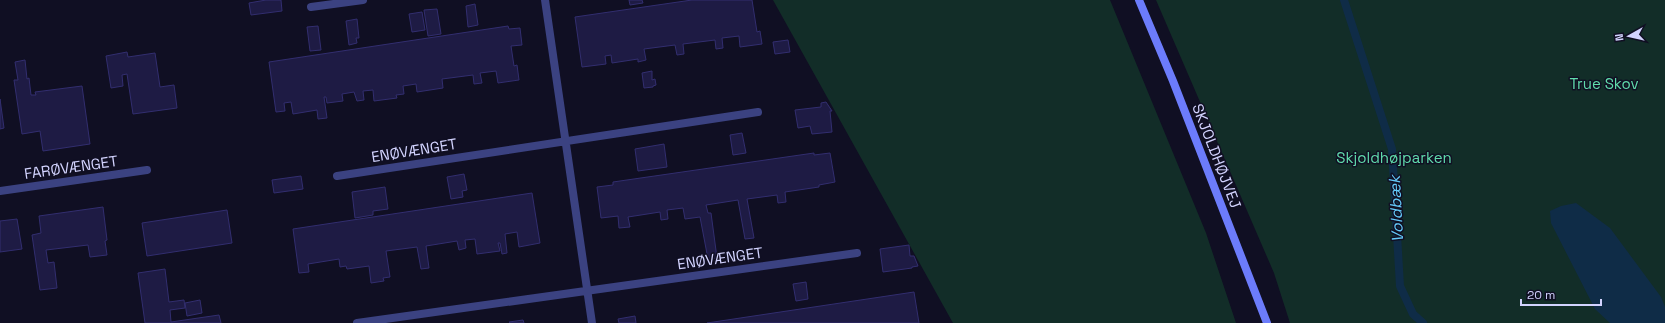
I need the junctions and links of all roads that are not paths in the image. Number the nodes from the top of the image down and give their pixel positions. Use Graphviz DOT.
graph roads {
  1 [pos="363,0"];
  2 [pos="545,0"];
  3 [pos="1139,0"];
  4 [pos="310,7"];
  5 [pos="758,112"];
  6 [pos="566,140"];
  7 [pos="147,170"];
  8 [pos="337,176"];
  9 [pos="0,191"];
  10 [pos="857,253"];
  11 [pos="588,291"];
  12 [pos="357,323"];
  13 [pos="592,323"];
  14 [pos="1266,323"];
  1 -- 4 [label="street"];
  2 -- 6 [label="street"];
  3 -- 14 [label="street, SKJOLDHØJVEJ"];
  5 -- 6 [label="street, ENØVÆNGET"];
  6 -- 8 [label="street, ENØVÆNGET"];
  6 -- 11 [label="street"];
  7 -- 9 [label="street, FARØVÆNGET"];
  10 -- 11 [label="street, ENØVÆNGET"];
  11 -- 12 [label="street, ENØVÆNGET"];
  11 -- 13 [label="street"];
}
